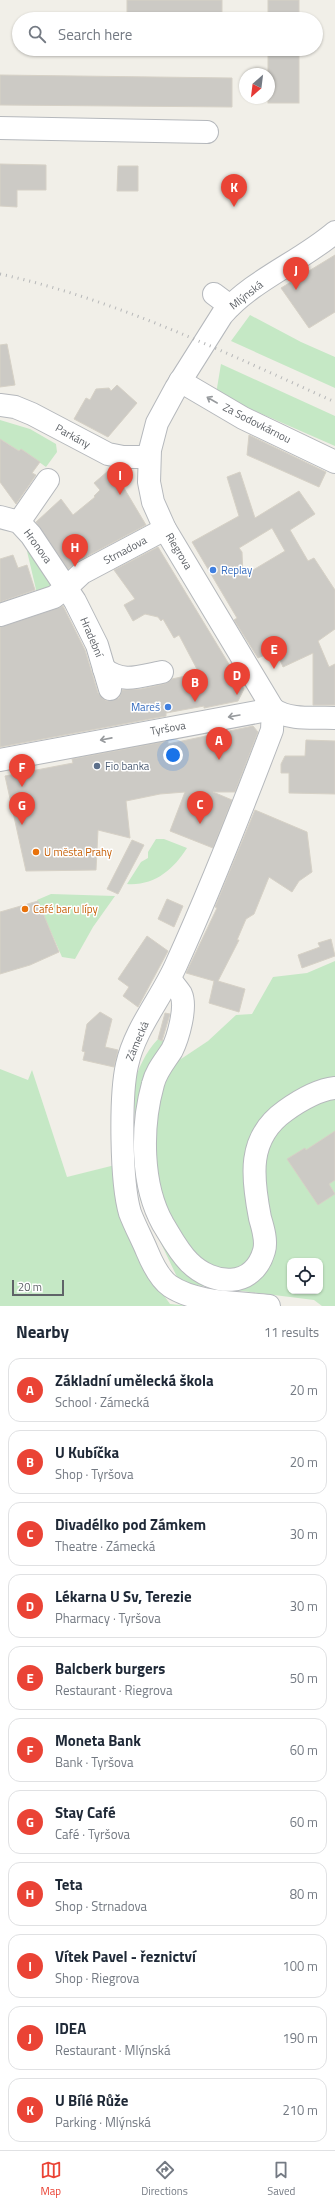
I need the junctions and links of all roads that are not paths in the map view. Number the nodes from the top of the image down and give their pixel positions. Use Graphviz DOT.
graph roads {
  1 [pos="0,128"];
  2 [pos="207,132"];
  3 [pos="335,232"];
  4 [pos="180,381"];
  5 [pos="0,405"];
  6 [pos="149,457"];
  7 [pos="335,462"];
  8 [pos="48,480"];
  9 [pos="9,519"];
  10 [pos="165,529"];
  11 [pos="66,588"];
  12 [pos="0,615"];
  13 [pos="162,672"];
  14 [pos="273,709"];
  15 [pos="335,718"];
  16 [pos="0,760"];
  17 [pos="170,980"];
  18 [pos="335,1088"];
  19 [pos="269,1306"];
  1 -- 2 [label="street"];
  3 -- 4 [label="street, Mlýnská"];
  4 -- 6 [label="street, Riegrova"];
  7 -- 4 [label="street, Za Sodovkárnou, one-way"];
  5 -- 6 [label="street, Parkány"];
  6 -- 10 [label="street, Riegrova"];
  8 -- 9 [label="street"];
  9 -- 11 [label="street, Hronova"];
  10 -- 11 [label="street, Strnadova"];
  10 -- 14 [label="street, Riegrova"];
  11 -- 12 [label="street, Strnadova"];
  11 -- 13 [label="street, Hradební"];
  14 -- 15 [label="street"];
  14 -- 16 [label="street, Tyršova, one-way"];
  14 -- 17 [label="street, Zámecká"];
  17 -- 18 [label="street"];
  17 -- 19 [label="street, Zámecká"];
}
